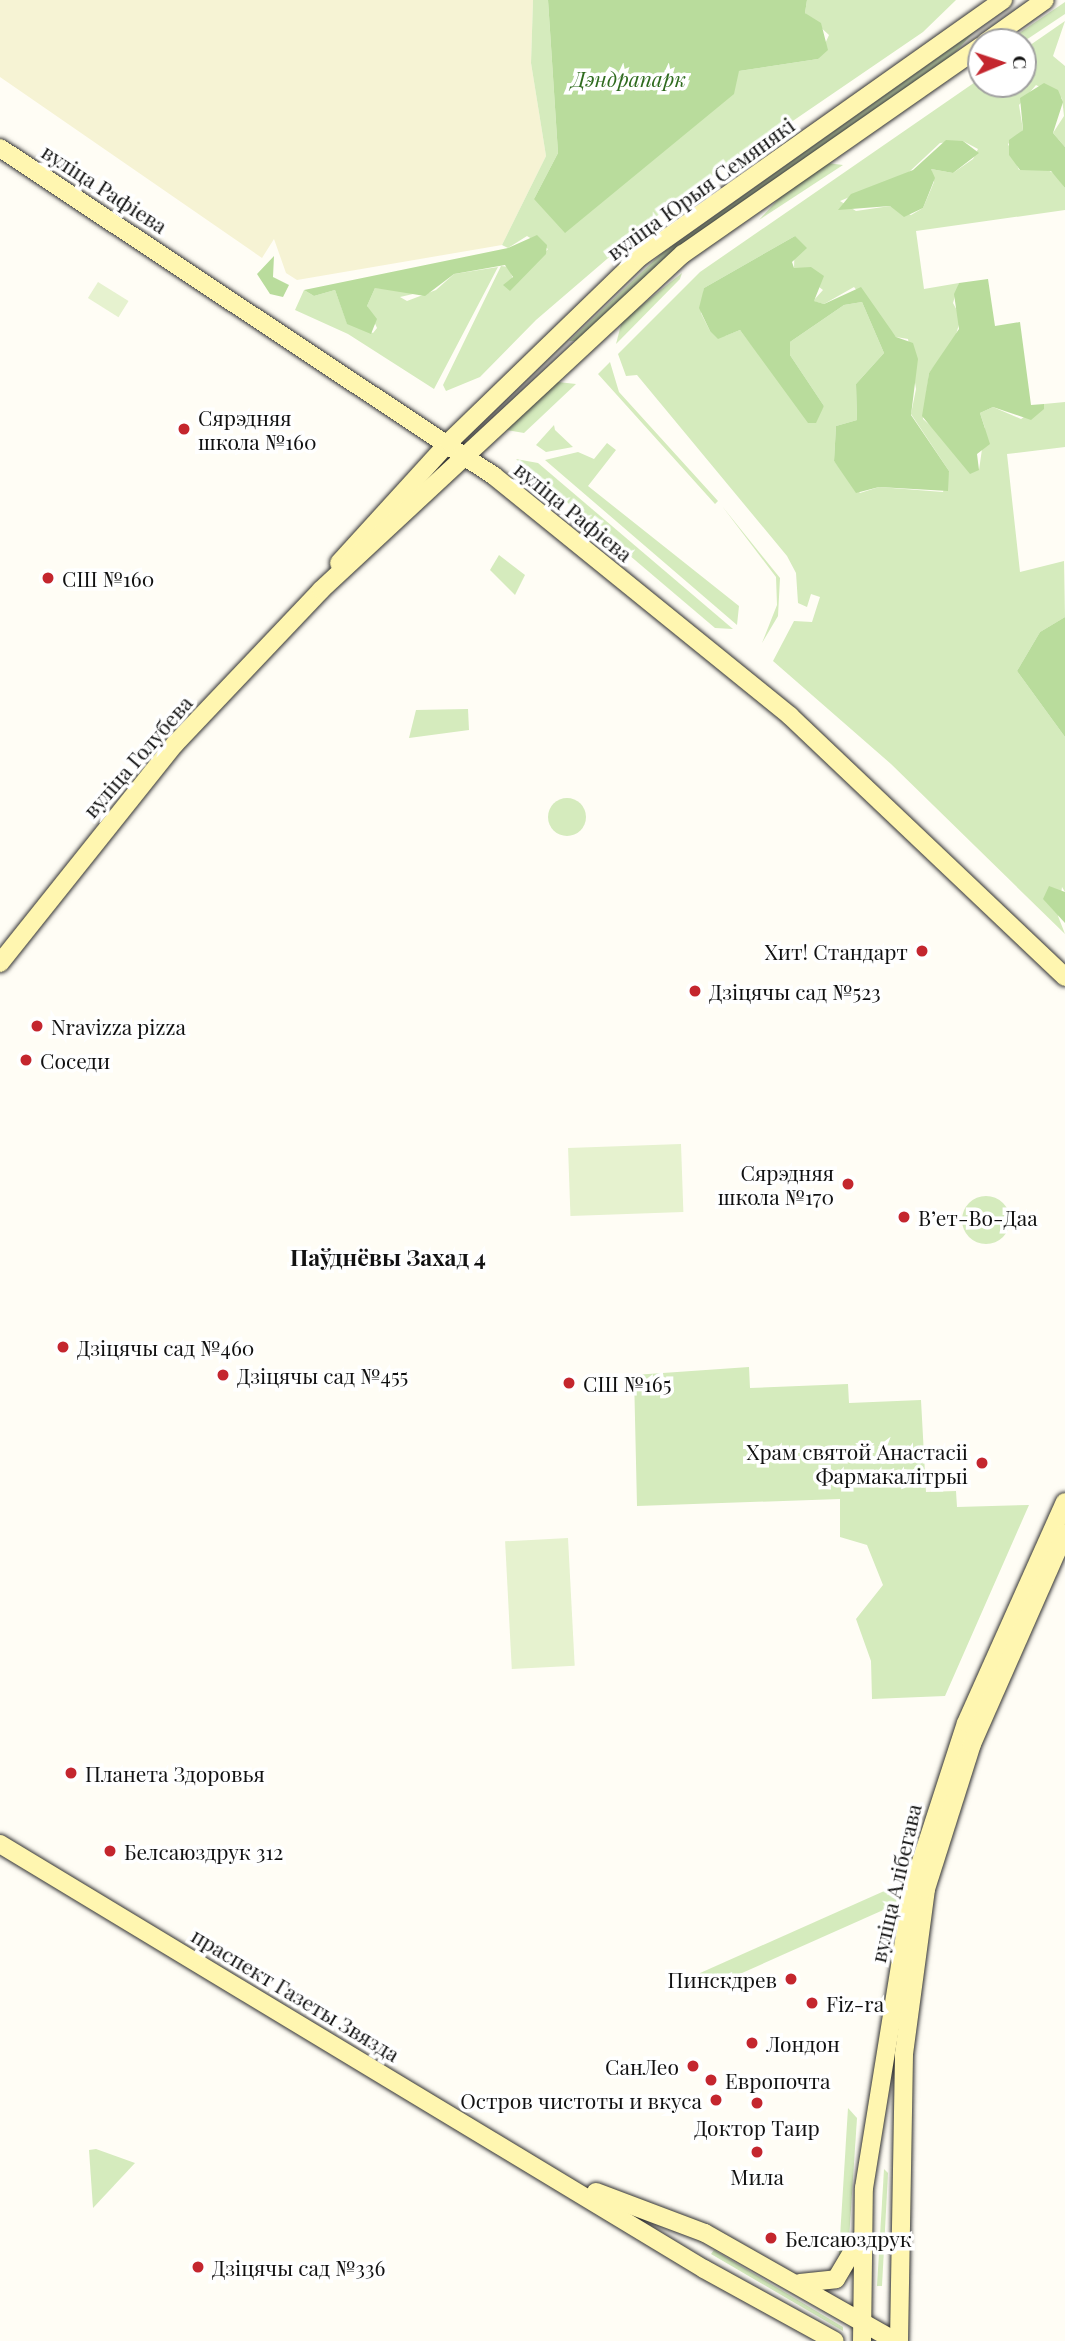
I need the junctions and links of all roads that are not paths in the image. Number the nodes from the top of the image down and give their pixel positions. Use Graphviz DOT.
graph roads {
  1 [pos="1003,0"];
  2 [pos="1045,0"];
  3 [pos="1006,28"];
  4 [pos="967,56"];
  5 [pos="0,148"];
  6 [pos="449,442"];
  7 [pos="468,456"];
  8 [pos="321,590"];
  9 [pos="0,963"];
  10 [pos="1065,977"];
  11 [pos="1065,1502"];
  12 [pos="1065,1533"];
  13 [pos="0,1844"];
  14 [pos="569,2183"];
  15 [pos="862,2230"];
  16 [pos="787,2278"];
  17 [pos="862,2322"];
  18 [pos="835,2341"];
  19 [pos="862,2341"];
  20 [pos="897,2341"];
  1 -- 6 [label="main road, вуліца Юрыя Семянякі"];
  2 -- 3 [label="main road"];
  4 -- 7 [label="main road, вуліца Юрыя Семянякі"];
  5 -- 6 [label="main road, вуліца Рафіева"];
  6 -- 7 [label="main road, вуліца Рафіева"];
  6 -- 8 [label="main road, вуліца Голубева"];
  7 -- 8 [label="main road, вуліца Голубева"];
  7 -- 10 [label="main road, вуліца Рафіева"];
  8 -- 9 [label="main road, вуліца Голубева"];
  11 -- 15 [label="main road, вуліца Алібегава"];
  12 -- 20 [label="main road, вуліца Алібегава"];
  13 -- 14 [label="main road, праспект Газеты Звязда"];
  14 -- 16 [label="main road, праспект Газеты Звязда"];
  14 -- 18 [label="main road, праспект Газеты Звязда"];
  15 -- 16 [label="main road"];
  15 -- 17 [label="main road, вуліца Алібегава"];
  16 -- 17 [label="main road, праспект Газеты Звязда"];
  17 -- 19 [label="main road, вуліца Алібегава"];
  17 -- 20 [label="main road, праспект Газеты Звязда"];
}
